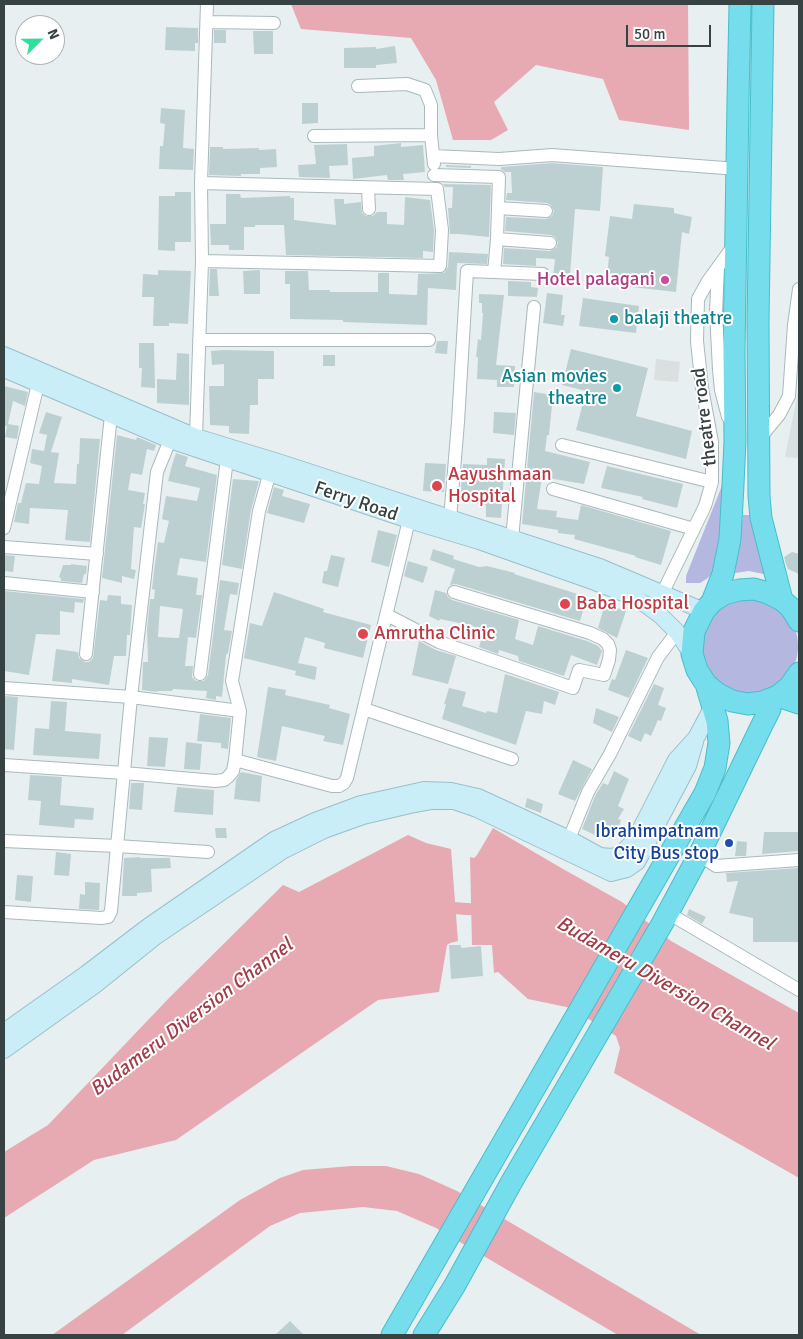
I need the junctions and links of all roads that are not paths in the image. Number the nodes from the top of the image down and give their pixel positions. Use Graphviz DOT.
graph roads {
  1 [pos="207,4"];
  2 [pos="740,4"];
  3 [pos="763,4"];
  4 [pos="207,22"];
  5 [pos="274,23"];
  6 [pos="358,86"];
  7 [pos="431,135"];
  8 [pos="314,136"];
  9 [pos="434,156"];
  10 [pos="738,169"];
  11 [pos="434,175"];
  12 [pos="201,183"];
  13 [pos="368,188"];
  14 [pos="437,189"];
  15 [pos="498,208"];
  16 [pos="369,209"];
  17 [pos="546,211"];
  18 [pos="497,239"];
  19 [pos="736,242"];
  20 [pos="550,243"];
  21 [pos="202,261"];
  22 [pos="718,267"];
  23 [pos="494,272"];
  24 [pos="544,274"];
  25 [pos="799,289"];
  26 [pos="534,307"];
  27 [pos="200,340"];
  28 [pos="429,340"];
  29 [pos="4,355"];
  30 [pos="4,369"];
  31 [pos="38,384"];
  32 [pos="111,415"];
  33 [pos="170,440"];
  34 [pos="735,441"];
  35 [pos="757,441"];
  36 [pos="194,442"];
  37 [pos="562,445"];
  38 [pos="227,459"];
  39 [pos="276,470"];
  40 [pos="712,482"];
  41 [pos="553,489"];
  42 [pos="409,520"];
  43 [pos="449,525"];
  44 [pos="4,528"];
  45 [pos="694,529"];
  46 [pos="512,539"];
  47 [pos="4,547"];
  48 [pos="97,554"];
  49 [pos="598,574"];
  50 [pos="4,583"];
  51 [pos="93,592"];
  52 [pos="454,592"];
  53 [pos="663,592"];
  54 [pos="782,600"];
  55 [pos="708,607"];
  56 [pos="386,615"];
  57 [pos="799,621"];
  58 [pos="677,632"];
  59 [pos="86,654"];
  60 [pos="692,654"];
  61 [pos="799,673"];
  62 [pos="200,674"];
  63 [pos="706,684"];
  64 [pos="4,688"];
  65 [pos="131,697"];
  66 [pos="774,697"];
  67 [pos="799,703"];
  68 [pos="712,708"];
  69 [pos="364,709"];
  70 [pos="240,711"];
  71 [pos="696,738"];
  72 [pos="235,760"];
  73 [pos="512,760"];
  74 [pos="4,765"];
  75 [pos="124,773"];
  76 [pos="569,839"];
  77 [pos="4,841"];
  78 [pos="117,846"];
  79 [pos="208,852"];
  80 [pos="699,855"];
  81 [pos="799,860"];
  82 [pos="4,912"];
  83 [pos="665,919"];
  84 [pos="799,990"];
  85 [pos="4,1032"];
  86 [pos="4,1050"];
  87 [pos="392,1335"];
  88 [pos="424,1335"];
  1 -- 4 [label="street"];
  2 -- 10 [label="highway"];
  3 -- 35 [label="highway"];
  4 -- 5 [label="street"];
  4 -- 12 [label="street"];
  6 -- 7 [label="street"];
  7 -- 8 [label="street"];
  7 -- 9 [label="street"];
  9 -- 10 [label="street"];
  9 -- 11 [label="street"];
  10 -- 19 [label="highway"];
  11 -- 14 [label="street"];
  11 -- 15 [label="street"];
  12 -- 13 [label="street"];
  12 -- 21 [label="street"];
  13 -- 14 [label="street"];
  13 -- 16 [label="street"];
  14 -- 21 [label="street"];
  15 -- 17 [label="street"];
  15 -- 18 [label="street"];
  18 -- 20 [label="street"];
  18 -- 23 [label="street"];
  19 -- 22 [label="street, theatre road"];
  19 -- 34 [label="highway"];
  21 -- 27 [label="street"];
  22 -- 34 [label="street"];
  22 -- 40 [label="street, theatre road"];
  23 -- 24 [label="street"];
  23 -- 43 [label="street"];
  25 -- 35 [label="street"];
  26 -- 46 [label="street"];
  27 -- 28 [label="street"];
  27 -- 36 [label="street"];
  29 -- 36 [label="street, Ferry Road"];
  30 -- 31 [label="street, Ferry Road"];
  31 -- 32 [label="street, Ferry Road"];
  31 -- 44 [label="street"];
  32 -- 33 [label="street, Ferry Road"];
  32 -- 48 [label="street"];
  33 -- 36 [label="street, Ferry Road"];
  33 -- 65 [label="street"];
  34 -- 55 [label="highway"];
  35 -- 54 [label="highway"];
  36 -- 38 [label="street, Ferry Road"];
  36 -- 39 [label="street, Ferry Road"];
  37 -- 40 [label="street"];
  38 -- 39 [label="street, Ferry Road"];
  38 -- 62 [label="street"];
  39 -- 42 [label="street, Ferry Road"];
  39 -- 43 [label="street, Ferry Road"];
  39 -- 70 [label="street"];
  40 -- 45 [label="street, theatre road"];
  41 -- 45 [label="street"];
  42 -- 43 [label="street, Ferry Road"];
  42 -- 56 [label="street"];
  43 -- 46 [label="street, Ferry Road"];
  43 -- 49 [label="street, Ferry Road"];
  45 -- 53 [label="street, theatre road"];
  46 -- 49 [label="street, Ferry Road"];
  47 -- 48 [label="street"];
  48 -- 51 [label="street"];
  49 -- 53 [label="street, Ferry Road"];
  49 -- 58 [label="street, Ferry Road"];
  50 -- 51 [label="street"];
  51 -- 59 [label="street"];
  52 -- 56 [label="street"];
  53 -- 55 [label="street, Ferry Road"];
  54 -- 55 [label="highway"];
  54 -- 57 [label="highway"];
  55 -- 60 [label="highway"];
  56 -- 69 [label="street"];
  58 -- 60 [label="street, Ferry Road"];
  58 -- 76 [label="street"];
  60 -- 63 [label="highway"];
  61 -- 66 [label="highway"];
  63 -- 66 [label="highway"];
  63 -- 68 [label="highway"];
  64 -- 65 [label="street"];
  65 -- 70 [label="street"];
  65 -- 75 [label="street"];
  66 -- 67 [label="highway"];
  66 -- 80 [label="highway"];
  68 -- 71 [label="street"];
  68 -- 87 [label="highway"];
  69 -- 72 [label="street"];
  69 -- 73 [label="street"];
  70 -- 72 [label="street"];
  71 -- 76 [label="street"];
  71 -- 86 [label="street"];
  72 -- 75 [label="street"];
  74 -- 75 [label="street"];
  75 -- 78 [label="street"];
  76 -- 85 [label="street"];
  77 -- 78 [label="street"];
  78 -- 79 [label="street"];
  78 -- 82 [label="street"];
  80 -- 81 [label="street"];
  80 -- 83 [label="highway"];
  83 -- 84 [label="street"];
  83 -- 88 [label="highway"];
}
